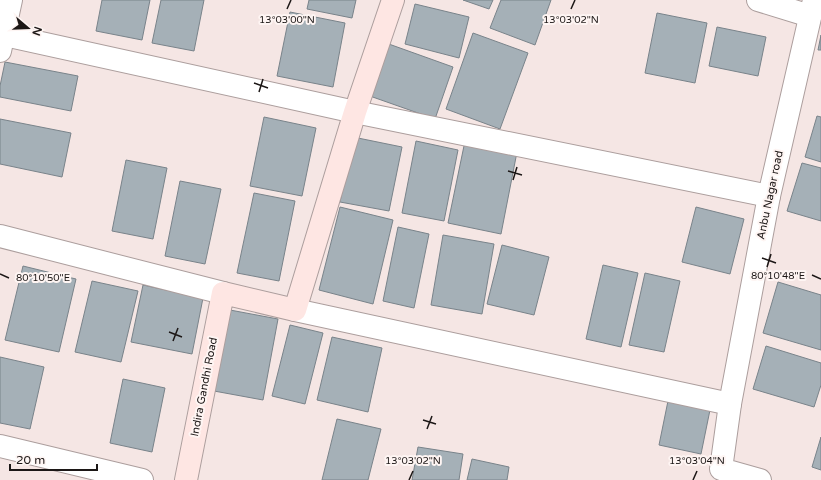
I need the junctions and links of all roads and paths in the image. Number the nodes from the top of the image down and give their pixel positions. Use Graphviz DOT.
graph roads {
  1 [pos="11,0"];
  2 [pos="393,0"];
  3 [pos="758,0"];
  4 [pos="812,8"];
  5 [pos="1,40"];
  6 [pos="355,112"];
  7 [pos="769,196"];
  8 [pos="0,236"];
  9 [pos="223,293"];
  10 [pos="295,310"];
  11 [pos="730,404"];
  12 [pos="0,446"];
  13 [pos="142,480"];
  14 [pos="186,480"];
  15 [pos="760,480"];
  1 -- 5 [label="street"];
  2 -- 6 [label="street"];
  3 -- 4 [label="street"];
  4 -- 7 [label="street, Anbu Nagar road"];
  5 -- 6 [label="street"];
  6 -- 7 [label="street"];
  6 -- 10 [label="street"];
  7 -- 11 [label="street, Anbu Nagar road"];
  8 -- 9 [label="street"];
  9 -- 10 [label="street"];
  9 -- 14 [label="street, Indira Gandhi Road"];
  10 -- 11 [label="street"];
  11 -- 15 [label="street, Anbu Nagar road"];
  12 -- 13 [label="street"];
}
